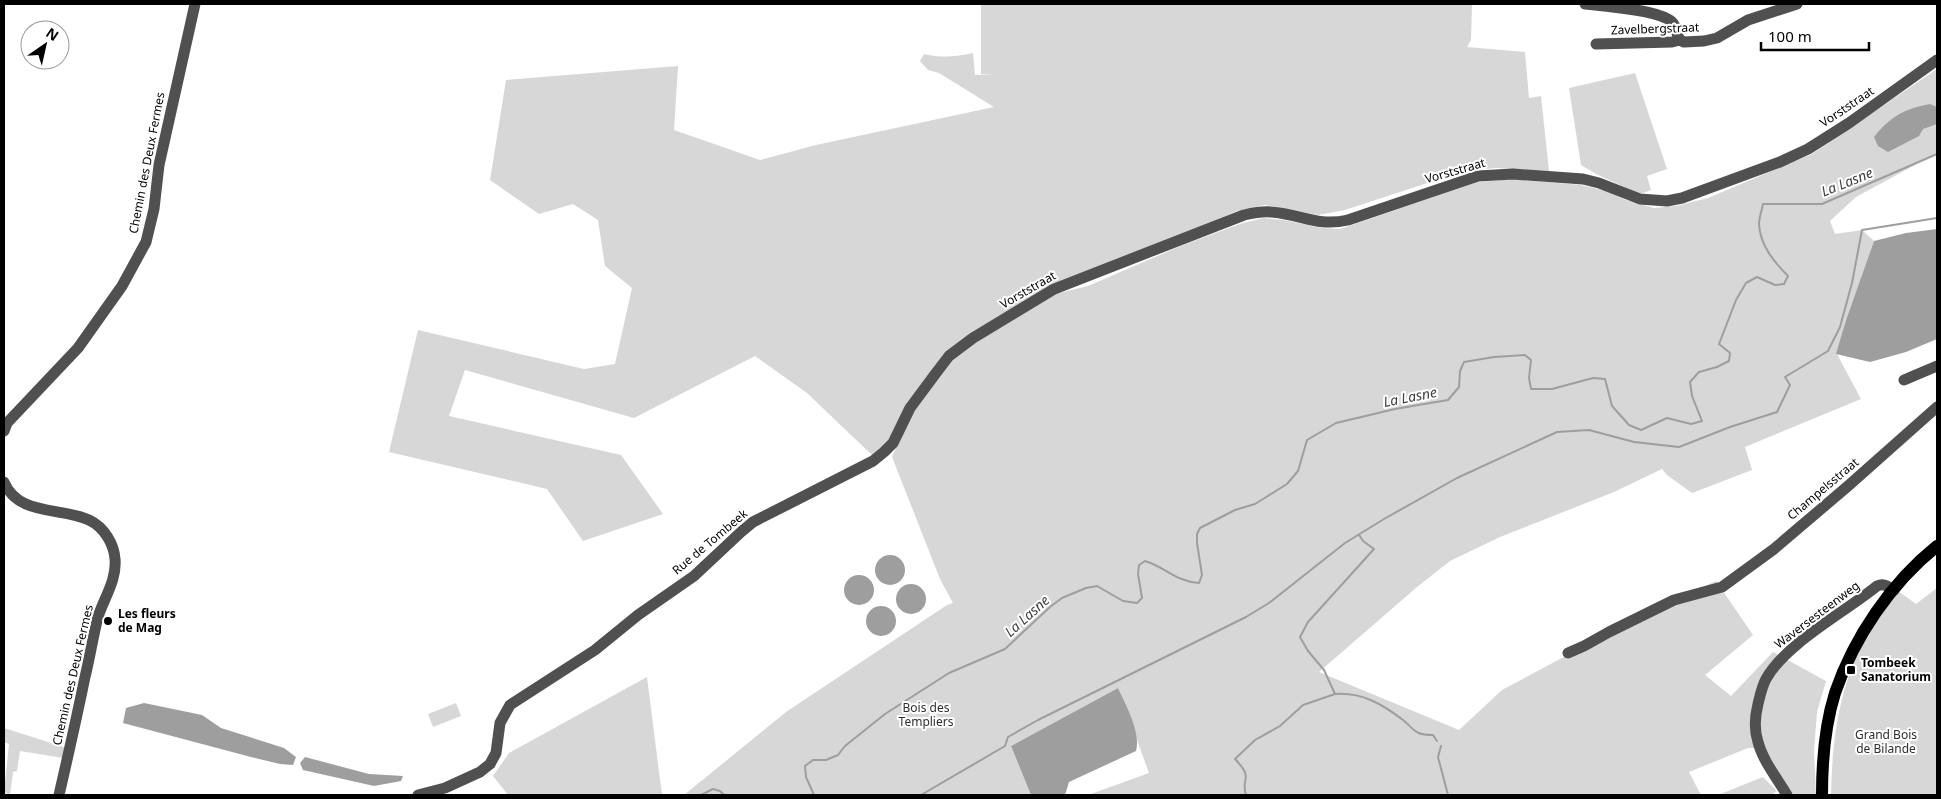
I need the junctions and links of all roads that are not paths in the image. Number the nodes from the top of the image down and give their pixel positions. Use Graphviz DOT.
graph roads {
  1 [pos="195,4"];
  2 [pos="1585,4"];
  3 [pos="1797,4"];
  4 [pos="1680,40"];
  5 [pos="1596,44"];
  6 [pos="1937,60"];
  7 [pos="974,338"];
  8 [pos="1937,366"];
  9 [pos="1904,380"];
  10 [pos="1937,407"];
  11 [pos="4,431"];
  12 [pos="4,482"];
  13 [pos="1937,546"];
  14 [pos="1894,590"];
  15 [pos="1568,653"];
  16 [pos="59,795"];
  17 [pos="421,795"];
  18 [pos="1787,795"];
  19 [pos="1822,795"];
  1 -- 11 [label="street, Chemin des Deux Fermes"];
  2 -- 4 [label="street"];
  3 -- 4 [label="street, Zavelbergstraat"];
  4 -- 5 [label="street, Zavelbergstraat"];
  6 -- 7 [label="street, Vorststraat"];
  7 -- 17 [label="street, Rue de Tombeek"];
  8 -- 9 [label="street"];
  10 -- 15 [label="street, Champelsstraat"];
  12 -- 16 [label="street, Chemin des Deux Fermes"];
  13 -- 14 [label="main road"];
  14 -- 18 [label="street, Waversesteenweg"];
  14 -- 19 [label="main road"];
}
